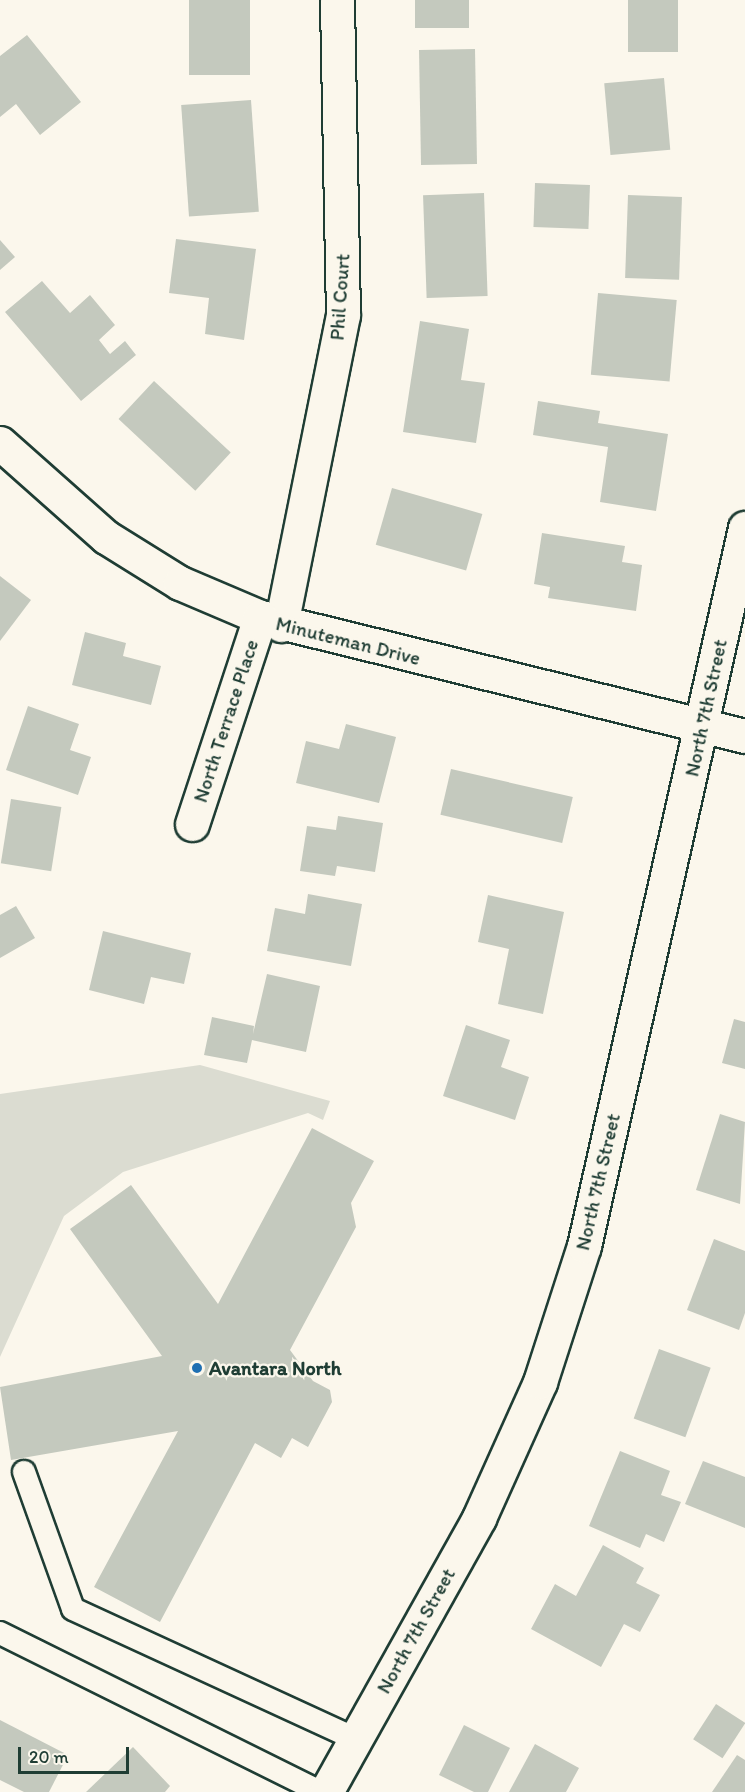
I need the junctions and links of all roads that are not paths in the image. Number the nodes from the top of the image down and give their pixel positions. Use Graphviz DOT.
graph roads {
  1 [pos="337,0"];
  2 [pos="0,443"];
  3 [pos="745,528"];
  4 [pos="271,621"];
  5 [pos="701,728"];
  6 [pos="745,736"];
  7 [pos="192,824"];
  8 [pos="24,1472"];
  9 [pos="0,1633"];
  10 [pos="356,1738"];
  11 [pos="320,1792"];
  12 [pos="326,1792"];
  1 -- 4 [label="street, Phil Court"];
  2 -- 4 [label="street, Minuteman Drive"];
  3 -- 5 [label="street, North 7th Street"];
  4 -- 5 [label="street, Minuteman Drive"];
  4 -- 7 [label="street, North Terrace Place"];
  5 -- 6 [label="street, Minuteman Drive"];
  5 -- 10 [label="street, North 7th Street"];
  8 -- 10 [label="lane"];
  9 -- 11 [label="lane"];
  10 -- 12 [label="street, North 7th Street"];
}
